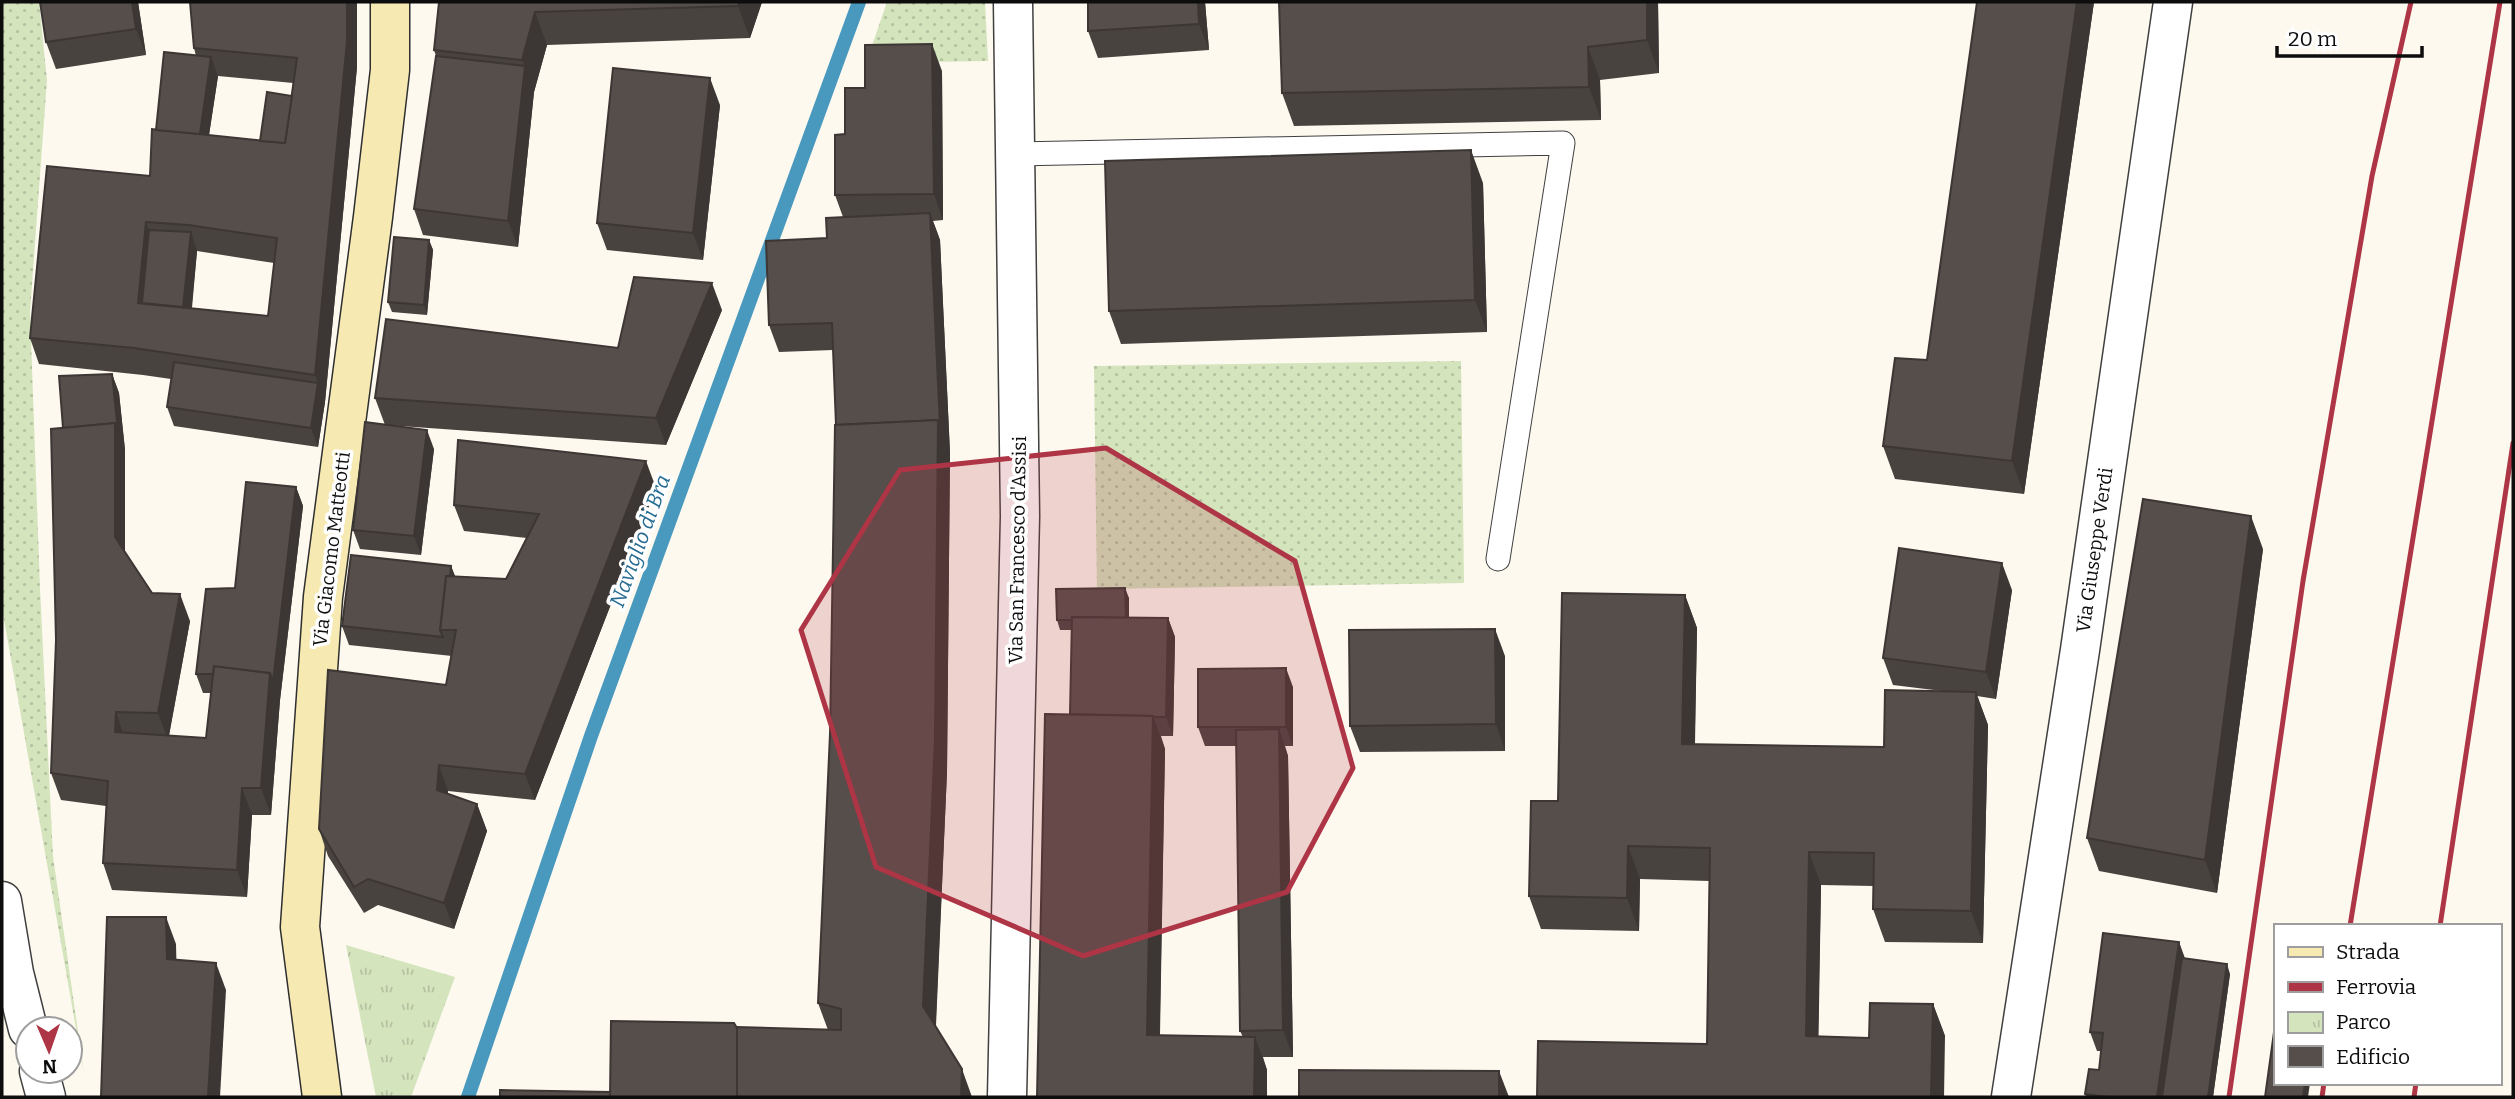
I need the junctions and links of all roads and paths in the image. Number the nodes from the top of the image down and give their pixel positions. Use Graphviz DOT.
graph roads {
  1 [pos="390,2"];
  2 [pos="1013,2"];
  3 [pos="2173,2"];
  4 [pos="1015,155"];
  5 [pos="1497,559"];
  6 [pos="2,901"];
  7 [pos="24,1015"];
  8 [pos="323,1097"];
  9 [pos="1007,1097"];
  10 [pos="2011,1097"];
  1 -- 8 [label="street, Via Giacomo Matteotti"];
  2 -- 4 [label="street, Via San Francesco d'Assisi"];
  3 -- 10 [label="street, Via Giuseppe Verdi"];
  4 -- 5 [label="lane"];
  4 -- 9 [label="street, Via San Francesco d'Assisi"];
  6 -- 7 [label="street"];
}
